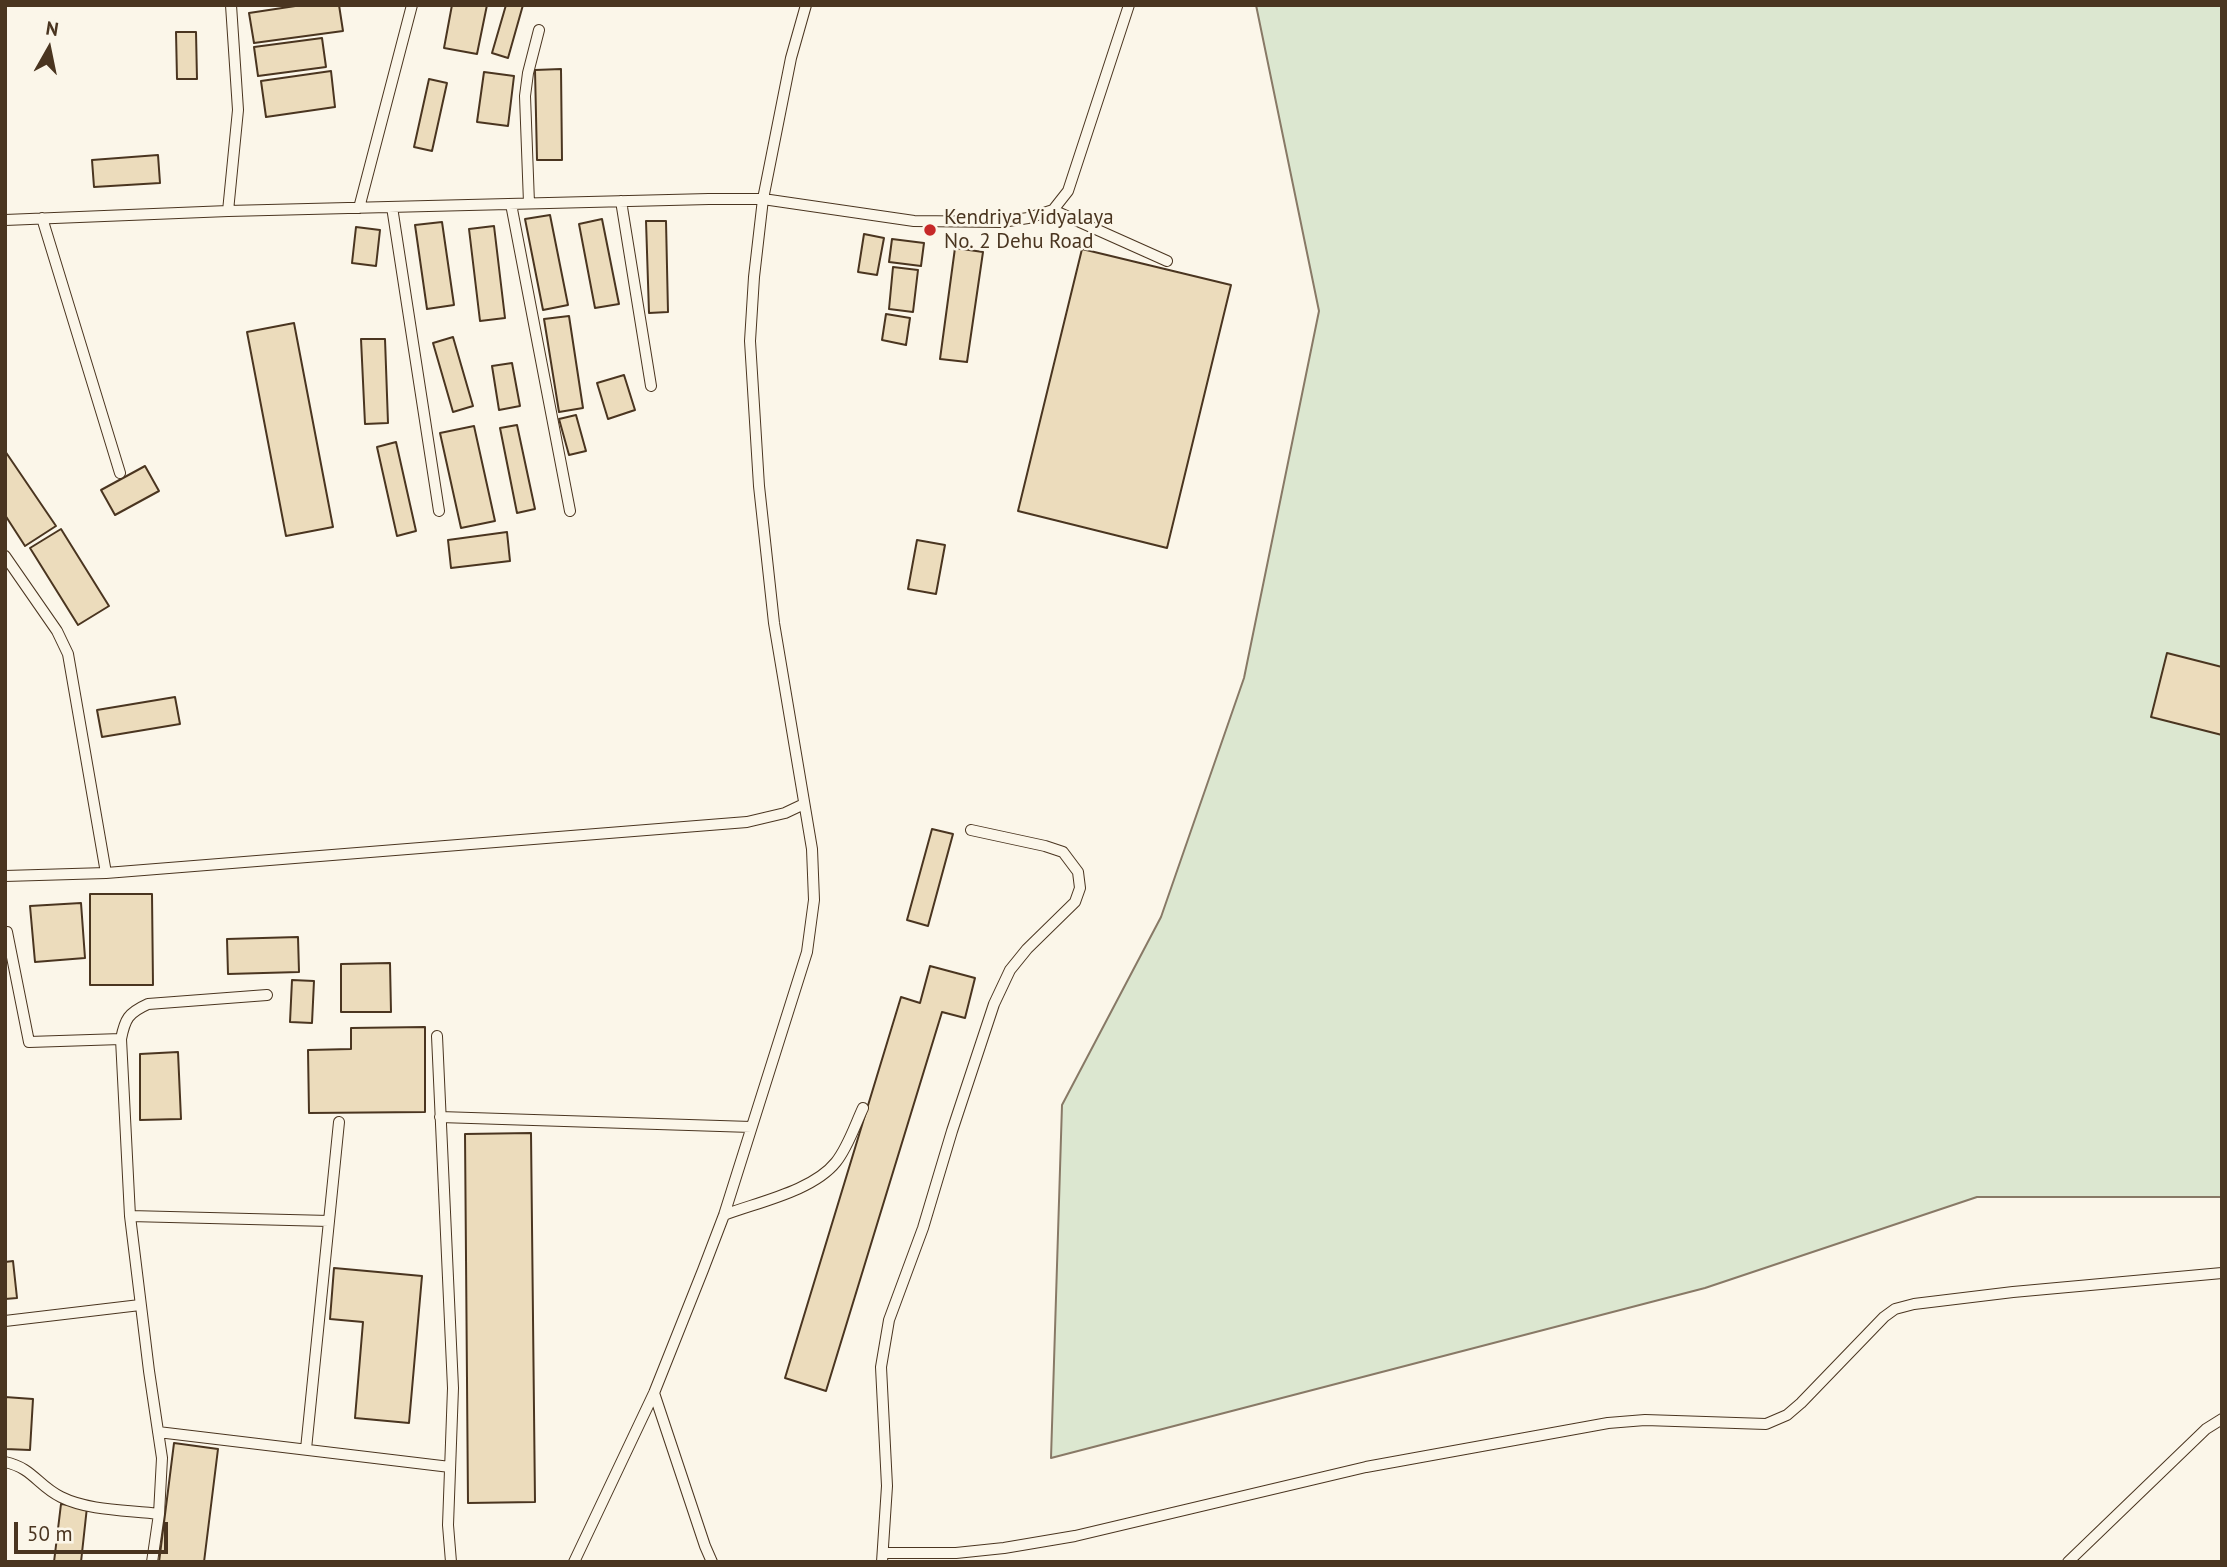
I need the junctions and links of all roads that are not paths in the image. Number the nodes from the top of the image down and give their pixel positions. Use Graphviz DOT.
graph roads {
  1 [pos="232,5"];
  2 [pos="412,5"];
  3 [pos="806,5"];
  4 [pos="1129,5"];
  5 [pos="539,30"];
  6 [pos="763,199"];
  7 [pos="621,201"];
  8 [pos="528,203"];
  9 [pos="511,204"];
  10 [pos="392,207"];
  11 [pos="359,208"];
  12 [pos="1053,210"];
  13 [pos="229,211"];
  14 [pos="42,218"];
  15 [pos="5,220"];
  16 [pos="1167,261"];
  17 [pos="651,386"];
  18 [pos="120,473"];
  19 [pos="439,511"];
  20 [pos="570,511"];
  21 [pos="5,556"];
  22 [pos="804,804"];
  23 [pos="971,830"];
  24 [pos="106,873"];
  25 [pos="5,876"];
  26 [pos="5,932"];
  27 [pos="267,995"];
  28 [pos="437,1036"];
  29 [pos="121,1039"];
  30 [pos="863,1108"];
  31 [pos="440,1117"];
  32 [pos="339,1122"];
  33 [pos="751,1127"];
  34 [pos="724,1214"];
  35 [pos="130,1216"];
  36 [pos="329,1221"];
  37 [pos="2222,1273"];
  38 [pos="141,1305"];
  39 [pos="5,1321"];
  40 [pos="654,1393"];
  41 [pos="2222,1419"];
  42 [pos="158,1432"];
  43 [pos="306,1450"];
  44 [pos="5,1462"];
  45 [pos="450,1467"];
  46 [pos="159,1514"];
  47 [pos="882,1557"];
  48 [pos="152,1562"];
  49 [pos="451,1562"];
  50 [pos="574,1562"];
  51 [pos="712,1562"];
  52 [pos="2068,1562"];
  1 -- 13 [label="lane"];
  2 -- 11 [label="lane"];
  3 -- 6 [label="lane"];
  4 -- 12 [label="lane"];
  5 -- 8 [label="lane"];
  6 -- 7 [label="lane"];
  6 -- 12 [label="lane"];
  6 -- 22 [label="lane"];
  7 -- 8 [label="lane"];
  7 -- 17 [label="lane"];
  8 -- 9 [label="lane"];
  9 -- 10 [label="lane"];
  9 -- 20 [label="lane"];
  10 -- 11 [label="lane"];
  10 -- 19 [label="lane"];
  11 -- 13 [label="lane"];
  12 -- 16 [label="lane"];
  13 -- 14 [label="lane"];
  14 -- 15 [label="lane"];
  14 -- 18 [label="lane"];
  21 -- 24 [label="lane"];
  22 -- 24 [label="lane"];
  22 -- 33 [label="lane"];
  23 -- 47 [label="lane"];
  24 -- 25 [label="lane"];
  26 -- 29 [label="lane"];
  27 -- 29 [label="lane"];
  28 -- 31 [label="lane"];
  29 -- 35 [label="lane"];
  30 -- 34 [label="lane"];
  31 -- 33 [label="lane"];
  31 -- 45 [label="lane"];
  32 -- 36 [label="lane"];
  33 -- 34 [label="lane"];
  34 -- 40 [label="lane"];
  35 -- 36 [label="lane"];
  35 -- 38 [label="lane"];
  36 -- 43 [label="lane"];
  37 -- 47 [label="lane"];
  38 -- 39 [label="lane"];
  38 -- 42 [label="lane"];
  40 -- 50 [label="lane"];
  40 -- 51 [label="lane"];
  41 -- 52 [label="lane"];
  42 -- 43 [label="lane"];
  42 -- 46 [label="lane"];
  43 -- 45 [label="lane"];
  44 -- 46 [label="lane"];
  45 -- 49 [label="lane"];
  46 -- 48 [label="lane"];
}
